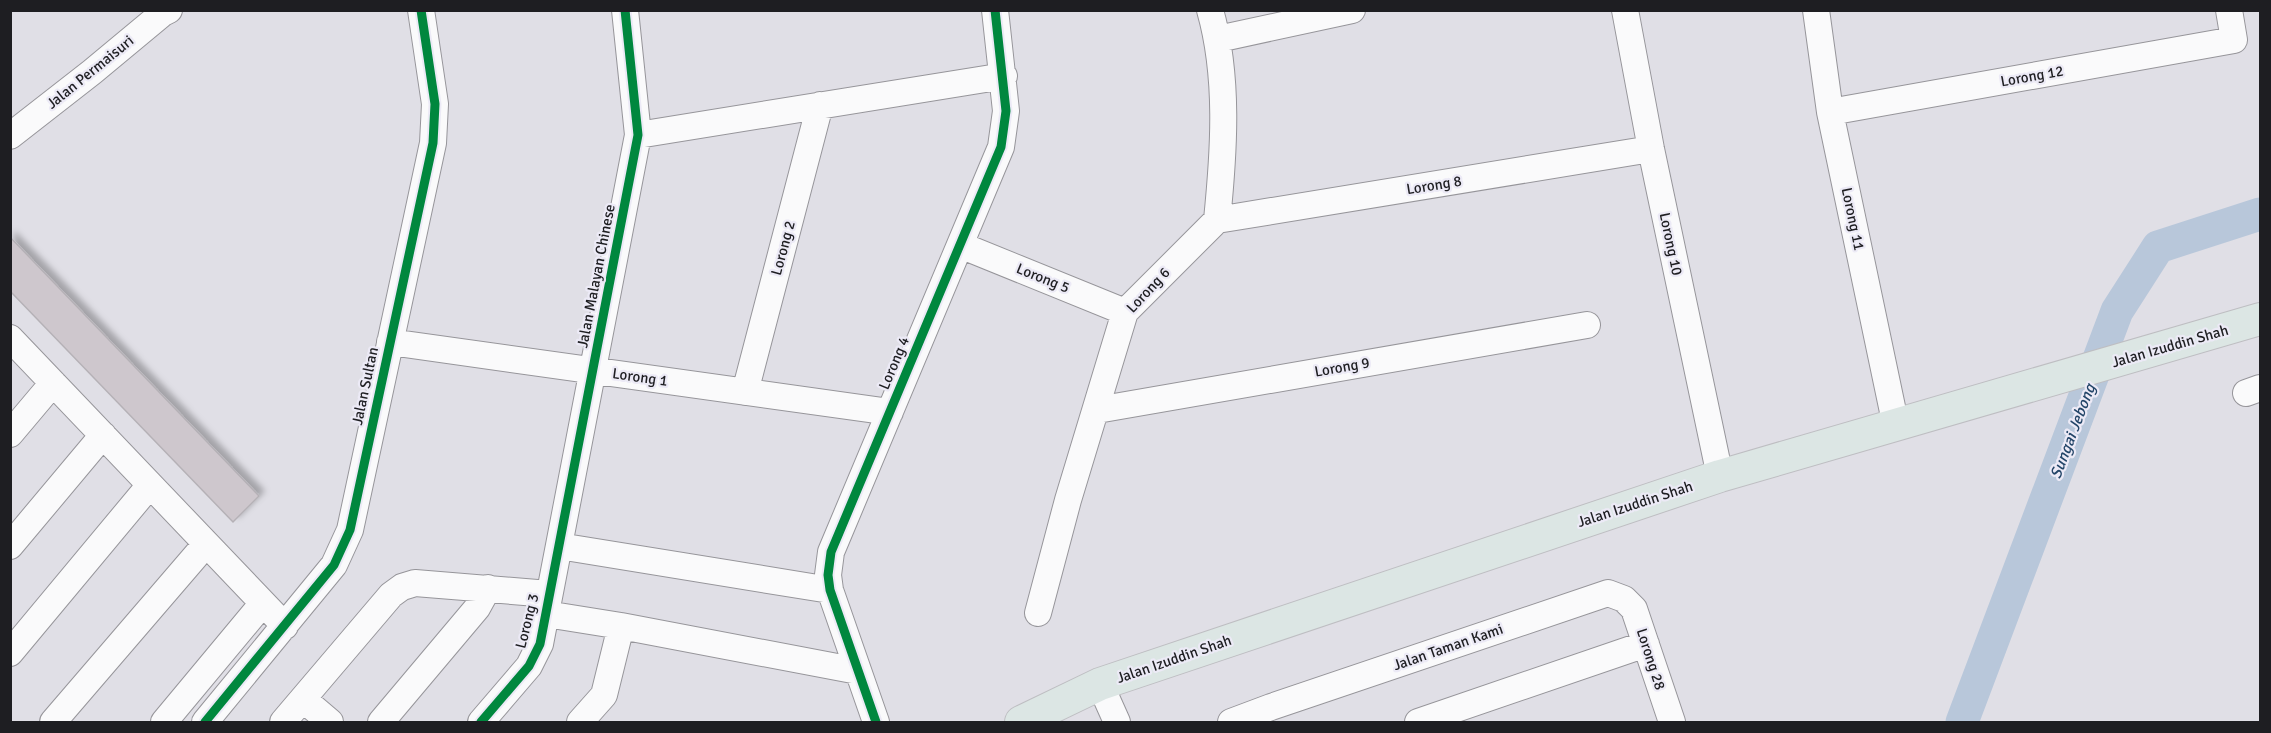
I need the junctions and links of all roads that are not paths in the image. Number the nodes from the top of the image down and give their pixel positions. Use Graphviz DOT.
graph roads {
  1 [pos="170,10"];
  2 [pos="421,10"];
  3 [pos="625,10"];
  4 [pos="995,10"];
  5 [pos="1210,10"];
  6 [pos="1352,10"];
  7 [pos="1625,10"];
  8 [pos="1816,10"];
  9 [pos="2229,10"];
  10 [pos="1218,39"];
  11 [pos="1004,76"];
  12 [pos="820,105"];
  13 [pos="1830,112"];
  14 [pos="638,135"];
  15 [pos="10,136"];
  16 [pos="1651,149"];
  17 [pos="1217,220"];
  18 [pos="960,245"];
  19 [pos="1125,312"];
  20 [pos="2260,319"];
  21 [pos="1587,325"];
  22 [pos="10,338"];
  23 [pos="390,342"];
  24 [pos="593,370"];
  25 [pos="53,383"];
  26 [pos="745,392"];
  27 [pos="1097,410"];
  28 [pos="890,412"];
  29 [pos="1896,426"];
  30 [pos="10,434"];
  31 [pos="103,435"];
  32 [pos="1720,476"];
  33 [pos="150,485"];
  34 [pos="206,544"];
  35 [pos="10,546"];
  36 [pos="558,546"];
  37 [pos="488,588"];
  38 [pos="830,590"];
  39 [pos="1624,599"];
  40 [pos="263,603"];
  41 [pos="547,604"];
  42 [pos="1038,613"];
  43 [pos="285,626"];
  44 [pos="621,626"];
  45 [pos="1646,644"];
  46 [pos="10,653"];
  47 [pos="858,671"];
  48 [pos="1100,684"];
  49 [pos="303,699"];
  50 [pos="1274,715"];
  51 [pos="1116,721"];
  52 [pos="53,723"];
  53 [pos="164,723"];
  54 [pos="205,723"];
  55 [pos="283,723"];
  56 [pos="330,723"];
  57 [pos="381,723"];
  58 [pos="481,723"];
  59 [pos="580,723"];
  60 [pos="876,723"];
  61 [pos="1021,723"];
  62 [pos="1231,723"];
  63 [pos="1418,723"];
  64 [pos="1672,723"];
  1 -- 15 [label="street, Jalan Permaisuri"];
  2 -- 23 [label="street, Jalan Sultan"];
  3 -- 14 [label="street, Jalan Malayan Chinese"];
  4 -- 11 [label="street, Lorong 4"];
  5 -- 10 [label="street"];
  6 -- 10 [label="street"];
  7 -- 16 [label="street, Lorong 10"];
  8 -- 13 [label="street, Lorong 11"];
  9 -- 13 [label="street, Lorong 12"];
  10 -- 17 [label="street"];
  11 -- 12 [label="street"];
  11 -- 18 [label="street, Lorong 4"];
  12 -- 14 [label="street"];
  12 -- 26 [label="street, Lorong 2"];
  13 -- 29 [label="street, Lorong 11"];
  14 -- 24 [label="street, Jalan Malayan Chinese"];
  16 -- 17 [label="street, Lorong 8"];
  16 -- 32 [label="street, Lorong 10"];
  17 -- 19 [label="street, Lorong 6"];
  18 -- 19 [label="street, Lorong 5"];
  18 -- 28 [label="street, Lorong 4"];
  19 -- 27 [label="street, Lorong 6"];
  20 -- 29 [label="main road, Jalan Izuddin Shah"];
  21 -- 27 [label="street, Lorong 9"];
  22 -- 25 [label="street"];
  23 -- 24 [label="street, Lorong 1"];
  23 -- 43 [label="street, Jalan Sultan"];
  24 -- 26 [label="street, Lorong 1"];
  24 -- 36 [label="street, Jalan Malayan Chinese"];
  25 -- 30 [label="street"];
  25 -- 31 [label="street"];
  26 -- 28 [label="street, Lorong 1"];
  27 -- 42 [label="street, Lorong 6"];
  28 -- 38 [label="street, Lorong 4"];
  29 -- 32 [label="main road, Jalan Izuddin Shah"];
  31 -- 33 [label="street"];
  31 -- 35 [label="street"];
  32 -- 48 [label="main road, Jalan Izuddin Shah"];
  33 -- 34 [label="street"];
  33 -- 46 [label="street"];
  34 -- 40 [label="street"];
  34 -- 52 [label="street"];
  36 -- 38 [label="street"];
  36 -- 41 [label="street, Lorong 3"];
  37 -- 41 [label="street"];
  37 -- 49 [label="street"];
  37 -- 57 [label="street"];
  38 -- 47 [label="street, Lorong 4"];
  39 -- 45 [label="street, Lorong 28"];
  39 -- 50 [label="street, Jalan Taman Kami"];
  40 -- 43 [label="street"];
  40 -- 53 [label="street"];
  41 -- 44 [label="street"];
  41 -- 58 [label="street, Lorong 3"];
  43 -- 54 [label="street, Jalan Sultan"];
  44 -- 47 [label="street"];
  44 -- 59 [label="street"];
  45 -- 63 [label="street"];
  45 -- 64 [label="street, Lorong 28"];
  47 -- 60 [label="street, Lorong 4"];
  48 -- 51 [label="street"];
  48 -- 61 [label="main road, Jalan Izuddin Shah"];
  49 -- 55 [label="street"];
  49 -- 56 [label="street"];
  50 -- 62 [label="street"];
}
